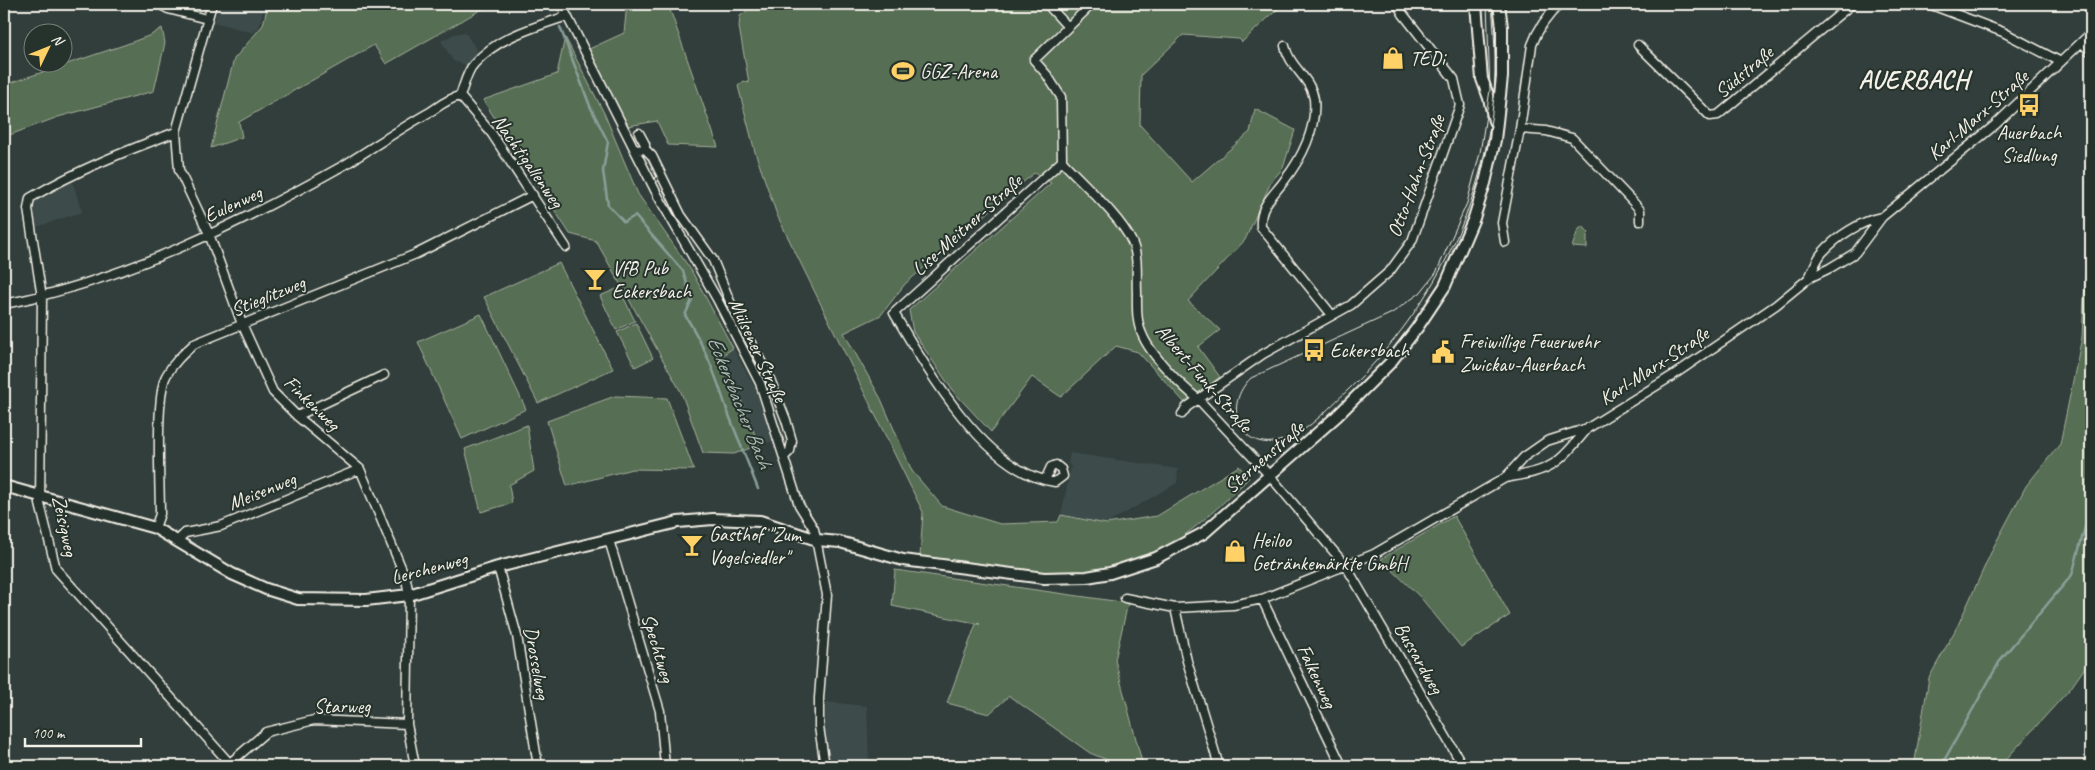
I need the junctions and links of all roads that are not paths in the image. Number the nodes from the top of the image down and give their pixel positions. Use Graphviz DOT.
graph roads {
  1 [pos="159,4"];
  2 [pos="212,4"];
  3 [pos="561,4"];
  4 [pos="1047,4"];
  5 [pos="1092,4"];
  6 [pos="1397,4"];
  7 [pos="1476,4"];
  8 [pos="1500,4"];
  9 [pos="1560,4"];
  10 [pos="1852,4"];
  11 [pos="1929,4"];
  12 [pos="567,16"];
  13 [pos="207,20"];
  14 [pos="1068,27"];
  15 [pos="2091,33"];
  16 [pos="2082,44"];
  17 [pos="1638,45"];
  18 [pos="1285,46"];
  19 [pos="2091,52"];
  20 [pos="2061,62"];
  21 [pos="460,96"];
  22 [pos="1520,128"];
  23 [pos="176,132"];
  24 [pos="639,133"];
  25 [pos="1495,140"];
  26 [pos="645,149"];
  27 [pos="635,150"];
  28 [pos="1062,161"];
  29 [pos="533,195"];
  30 [pos="1882,217"];
  31 [pos="1640,221"];
  32 [pos="209,234"];
  33 [pos="1505,242"];
  34 [pos="566,247"];
  35 [pos="1809,278"];
  36 [pos="42,297"];
  37 [pos="4,304"];
  38 [pos="1332,315"];
  39 [pos="242,324"];
  40 [pos="384,376"];
  41 [pos="1200,400"];
  42 [pos="1182,414"];
  43 [pos="298,416"];
  44 [pos="1588,428"];
  45 [pos="784,457"];
  46 [pos="360,469"];
  47 [pos="1270,476"];
  48 [pos="1505,478"];
  49 [pos="1045,480"];
  50 [pos="4,486"];
  51 [pos="40,495"];
  52 [pos="155,528"];
  53 [pos="609,540"];
  54 [pos="817,540"];
  55 [pos="177,541"];
  56 [pos="1346,566"];
  57 [pos="498,567"];
  58 [pos="409,595"];
  59 [pos="1125,598"];
  60 [pos="1262,599"];
  61 [pos="1175,608"];
  62 [pos="407,724"];
  63 [pos="231,765"];
  64 [pos="415,766"];
  65 [pos="538,766"];
  66 [pos="666,766"];
  67 [pos="825,766"];
  68 [pos="1219,766"];
  69 [pos="1342,766"];
  70 [pos="1463,766"];
  1 -- 13 [label="street"];
  2 -- 13 [label="street, Finkenweg"];
  3 -- 12 [label="street, Mülsener Straße"];
  4 -- 14 [label="street"];
  5 -- 14 [label="street"];
  6 -- 38 [label="street, Otto-Hahn-Straße"];
  7 -- 25 [label="street, Sternenstraße"];
  8 -- 25 [label="street, Sternenstraße"];
  9 -- 22 [label="street"];
  10 -- 17 [label="street, Südstraße"];
  11 -- 20 [label="street"];
  12 -- 21 [label="street"];
  12 -- 27 [label="street, Mülsener Straße"];
  13 -- 23 [label="street, Finkenweg"];
  14 -- 28 [label="street"];
  15 -- 16 [label="street, Karl-Marx-Straße"];
  16 -- 19 [label="street"];
  16 -- 20 [label="street, Karl-Marx-Straße"];
  18 -- 38 [label="street"];
  20 -- 30 [label="street, Karl-Marx-Straße"];
  21 -- 29 [label="street, Nachtigallenweg"];
  21 -- 32 [label="street, Eulenweg"];
  22 -- 31 [label="street"];
  22 -- 33 [label="street"];
  23 -- 32 [label="street, Finkenweg"];
  23 -- 36 [label="street, Zeisigweg"];
  24 -- 26 [label="street"];
  25 -- 47 [label="street, Sternenstraße"];
  26 -- 27 [label="street"];
  26 -- 45 [label="street"];
  27 -- 45 [label="street, Mülsener Straße"];
  28 -- 41 [label="street, Albert-Funk-Straße"];
  28 -- 49 [label="street, Lise-Meitner-Straße"];
  29 -- 34 [label="street, Nachtigallenweg"];
  29 -- 39 [label="street, Stieglitzweg"];
  30 -- 35 [label="street, Karl-Marx-Straße"];
  30 -- 35 [label="street, Karl-Marx-Straße"];
  32 -- 36 [label="street, Eulenweg"];
  32 -- 39 [label="street, Finkenweg"];
  35 -- 44 [label="street, Karl-Marx-Straße"];
  36 -- 37 [label="street, Eulenweg"];
  36 -- 51 [label="street, Zeisigweg"];
  38 -- 41 [label="street, Otto-Hahn-Straße"];
  39 -- 43 [label="street, Finkenweg"];
  39 -- 52 [label="street, Stieglitzweg"];
  40 -- 43 [label="street"];
  41 -- 42 [label="street, Otto-Hahn-Straße"];
  41 -- 47 [label="street, Albert-Funk-Straße"];
  43 -- 46 [label="street, Finkenweg"];
  44 -- 48 [label="street, Karl-Marx-Straße"];
  44 -- 48 [label="street, Karl-Marx-Straße"];
  45 -- 54 [label="street, Mülsener Straße"];
  46 -- 55 [label="street, Meisenweg"];
  46 -- 58 [label="street, Finkenweg"];
  47 -- 54 [label="street, Sternenstraße"];
  47 -- 56 [label="street, Albert-Funk-Straße"];
  48 -- 56 [label="street, Karl-Marx-Straße"];
  50 -- 51 [label="street, Lerchenweg"];
  51 -- 52 [label="street, Lerchenweg"];
  51 -- 63 [label="street, Zeisigweg"];
  52 -- 55 [label="street, Lerchenweg"];
  53 -- 54 [label="street, Lerchenweg"];
  53 -- 57 [label="street, Lerchenweg"];
  53 -- 66 [label="street, Spechtweg"];
  54 -- 67 [label="street, Mülsener Straße"];
  55 -- 58 [label="street, Lerchenweg"];
  56 -- 60 [label="street, Karl-Marx-Straße"];
  56 -- 70 [label="street, Bussardweg"];
  57 -- 58 [label="street, Lerchenweg"];
  57 -- 65 [label="street, Drosselweg"];
  58 -- 62 [label="street, Finkenweg"];
  59 -- 61 [label="street, Karl-Marx-Straße"];
  60 -- 61 [label="street, Karl-Marx-Straße"];
  60 -- 69 [label="street, Falkenweg"];
  61 -- 68 [label="street"];
  62 -- 63 [label="street, Starweg"];
  62 -- 64 [label="street, Finkenweg"];
}
